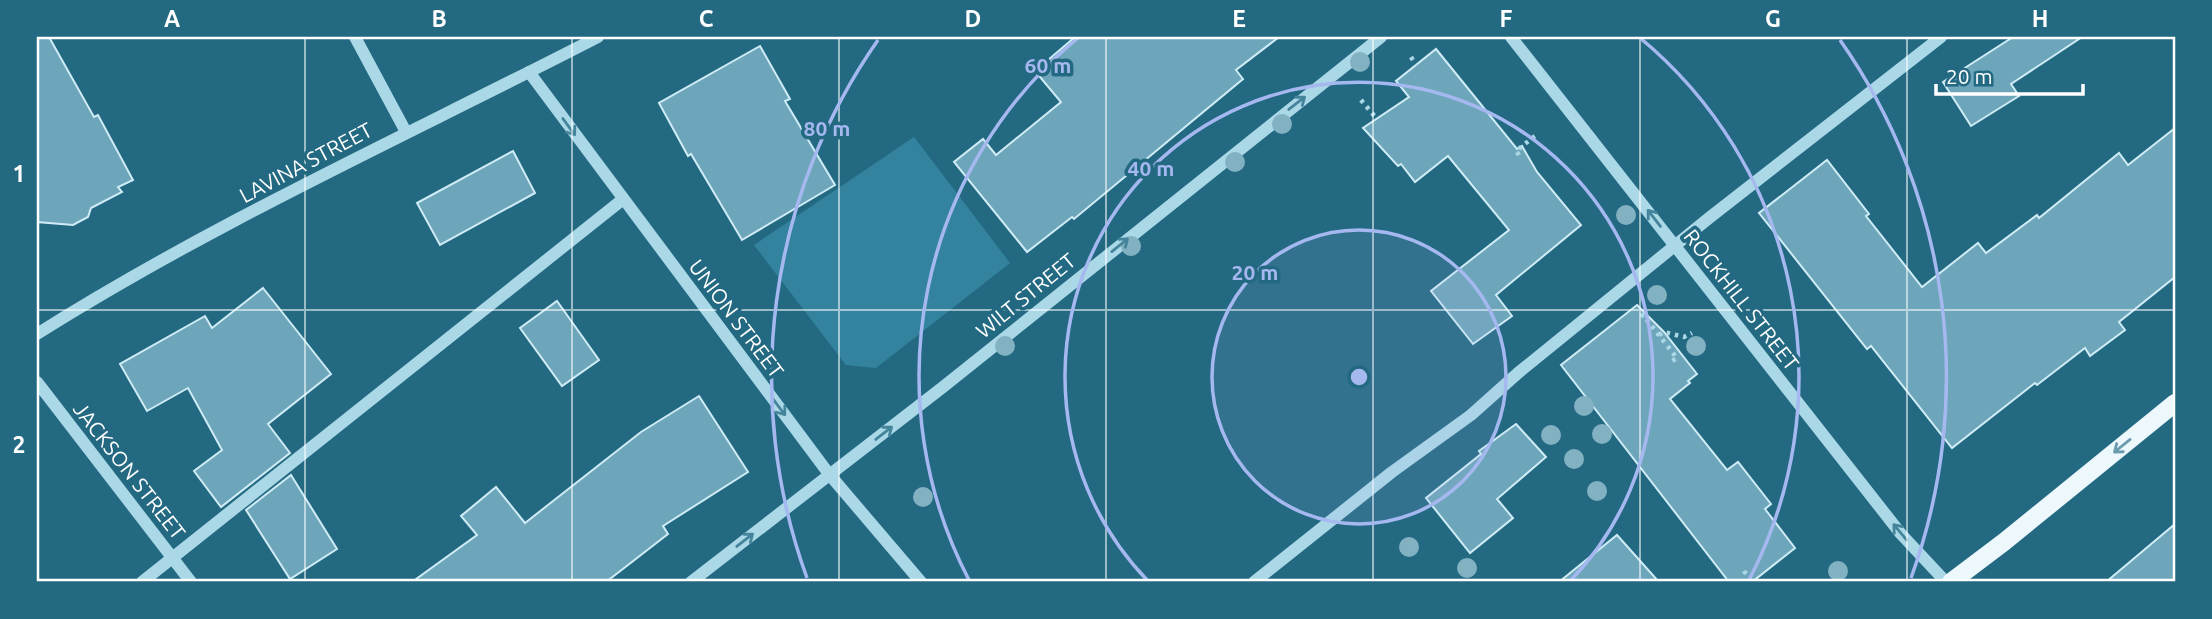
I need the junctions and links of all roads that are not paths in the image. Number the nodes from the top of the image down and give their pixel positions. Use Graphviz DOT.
graph roads {
  1 [pos="355,37"];
  2 [pos="598,37"];
  3 [pos="1381,37"];
  4 [pos="1511,37"];
  5 [pos="1941,37"];
  6 [pos="529,72"];
  7 [pos="406,132"];
  8 [pos="622,200"];
  9 [pos="1676,246"];
  10 [pos="37,334"];
  11 [pos="37,382"];
  12 [pos="2175,403"];
  13 [pos="830,474"];
  14 [pos="172,558"];
  15 [pos="142,582"];
  16 [pos="191,582"];
  17 [pos="691,582"];
  18 [pos="921,582"];
  19 [pos="1255,582"];
  20 [pos="1949,582"];
  1 -- 7 [label="street"];
  2 -- 6 [label="street, LAVINA STREET"];
  13 -- 3 [label="street, WILT STREET, one-way"];
  9 -- 4 [label="street, ROCKHILL STREET, one-way"];
  5 -- 9 [label="street"];
  6 -- 7 [label="street, LAVINA STREET"];
  6 -- 8 [label="street, UNION STREET, one-way"];
  7 -- 10 [label="street, LAVINA STREET"];
  8 -- 13 [label="street, UNION STREET, one-way"];
  8 -- 14 [label="street"];
  9 -- 19 [label="street"];
  20 -- 9 [label="street, ROCKHILL STREET, one-way"];
  11 -- 14 [label="street, JACKSON STREET"];
  12 -- 20 [label="main road, one-way"];
  17 -- 13 [label="street, WILT STREET, one-way"];
  13 -- 18 [label="street, UNION STREET"];
  14 -- 15 [label="street"];
  14 -- 16 [label="street, JACKSON STREET"];
}
